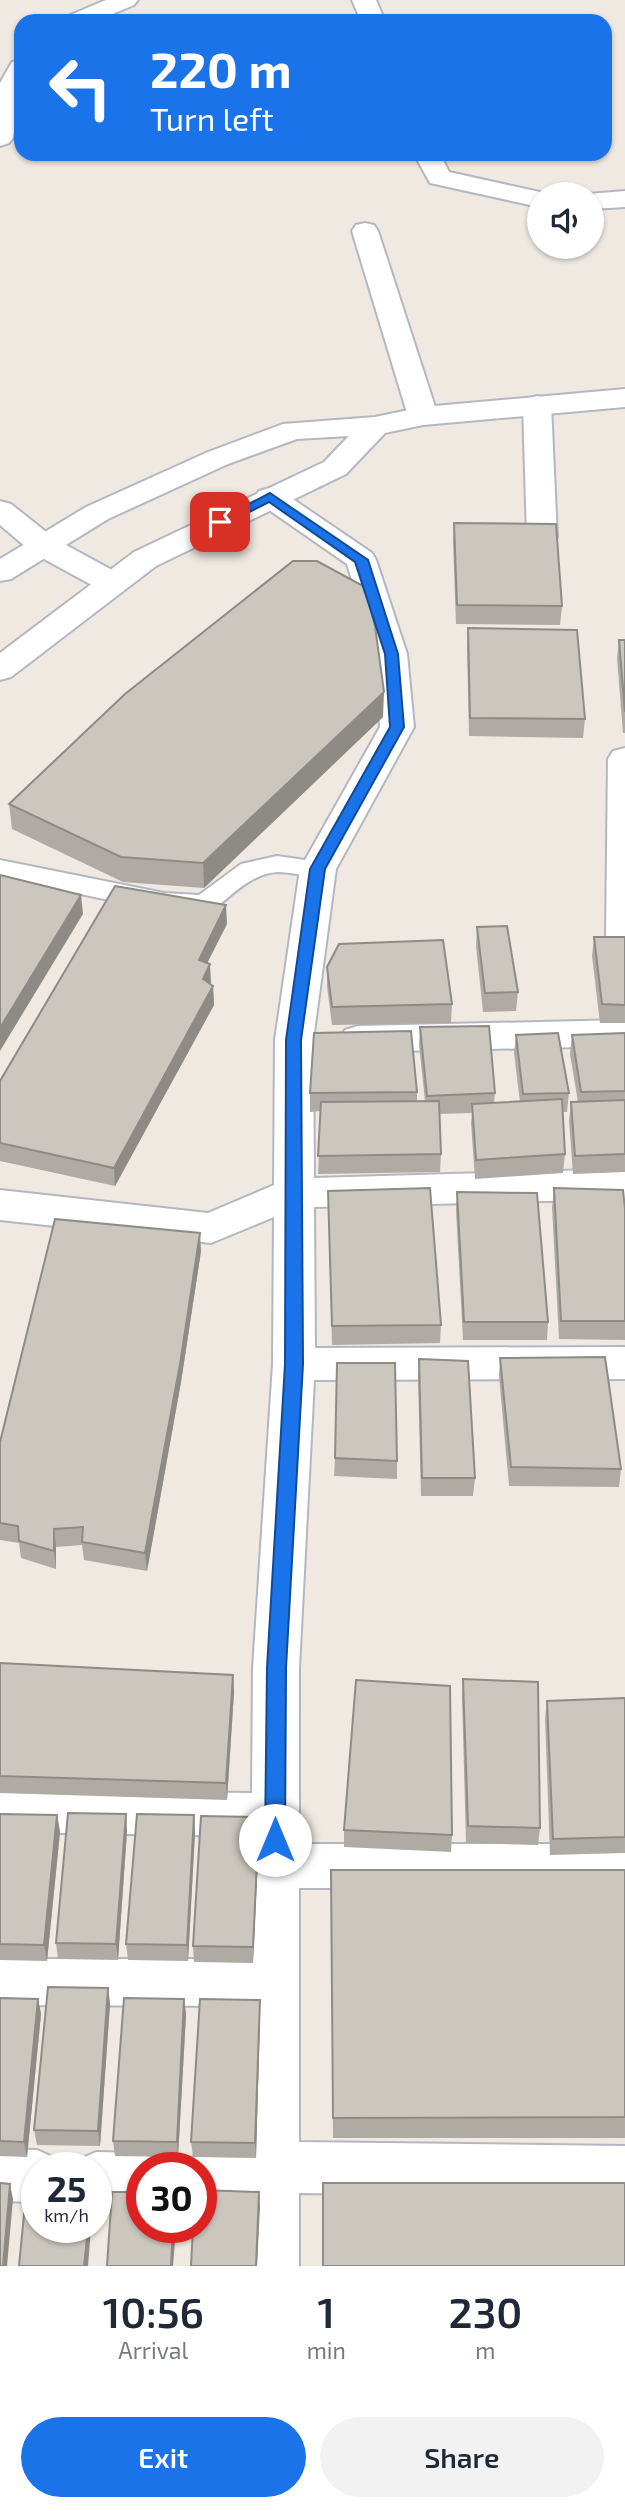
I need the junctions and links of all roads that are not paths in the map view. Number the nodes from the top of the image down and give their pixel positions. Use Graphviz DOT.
graph roads {
  1 [pos="126,0"];
  2 [pos="93,14"];
  3 [pos="14,80"];
  4 [pos="0,138"];
  5 [pos="430,161"];
  6 [pos="527,196"];
  7 [pos="625,199"];
  8 [pos="604,200"];
  9 [pos="365,231"];
  10 [pos="625,398"];
  11 [pos="537,405"];
  12 [pos="423,416"];
  13 [pos="375,426"];
  14 [pos="270,497"];
  15 [pos="0,510"];
  16 [pos="542,537"];
  17 [pos="44,546"];
  18 [pos="0,572"];
  19 [pos="112,583"];
  20 [pos="0,670"];
  21 [pos="625,759"];
  22 [pos="0,868"];
  23 [pos="318,869"];
  24 [pos="624,937"];
  25 [pos="625,1033"];
  26 [pos="294,1040"];
  27 [pos="625,1184"];
  28 [pos="293,1193"];
  29 [pos="0,1205"];
  30 [pos="625,1363"];
  31 [pos="294,1364"];
  32 [pos="0,1811"];
  33 [pos="275,1815"];
  34 [pos="275,1866"];
  35 [pos="625,1866"];
  36 [pos="0,1982"];
  37 [pos="274,1983"];
  38 [pos="625,2172"];
  39 [pos="0,2175"];
  40 [pos="273,2175"];
  41 [pos="21,2176"];
  42 [pos="217,2179"];
  43 [pos="272,2266"];
  1 -- 2 [label="street"];
  3 -- 4 [label="street"];
  5 -- 6 [label="street"];
  7 -- 8 [label="street"];
  9 -- 12 [label="street"];
  10 -- 11 [label="street"];
  11 -- 12 [label="street"];
  11 -- 16 [label="street"];
  12 -- 13 [label="street"];
  13 -- 14 [label="street"];
  13 -- 17 [label="street"];
  14 -- 19 [label="street"];
  14 -- 23 [label="street"];
  15 -- 17 [label="street"];
  17 -- 18 [label="street"];
  17 -- 19 [label="street"];
  19 -- 20 [label="street"];
  21 -- 24 [label="street"];
  22 -- 23 [label="lane"];
  23 -- 26 [label="street"];
  25 -- 26 [label="street"];
  26 -- 28 [label="street"];
  27 -- 28 [label="street"];
  28 -- 29 [label="street"];
  28 -- 31 [label="street"];
  30 -- 31 [label="street"];
  31 -- 33 [label="street"];
  32 -- 33 [label="street"];
  33 -- 34 [label="street"];
  34 -- 35 [label="street"];
  34 -- 37 [label="street"];
  36 -- 37 [label="street"];
  37 -- 40 [label="street"];
  38 -- 40 [label="street"];
  39 -- 41 [label="street"];
  40 -- 42 [label="street"];
  40 -- 43 [label="street"];
}
